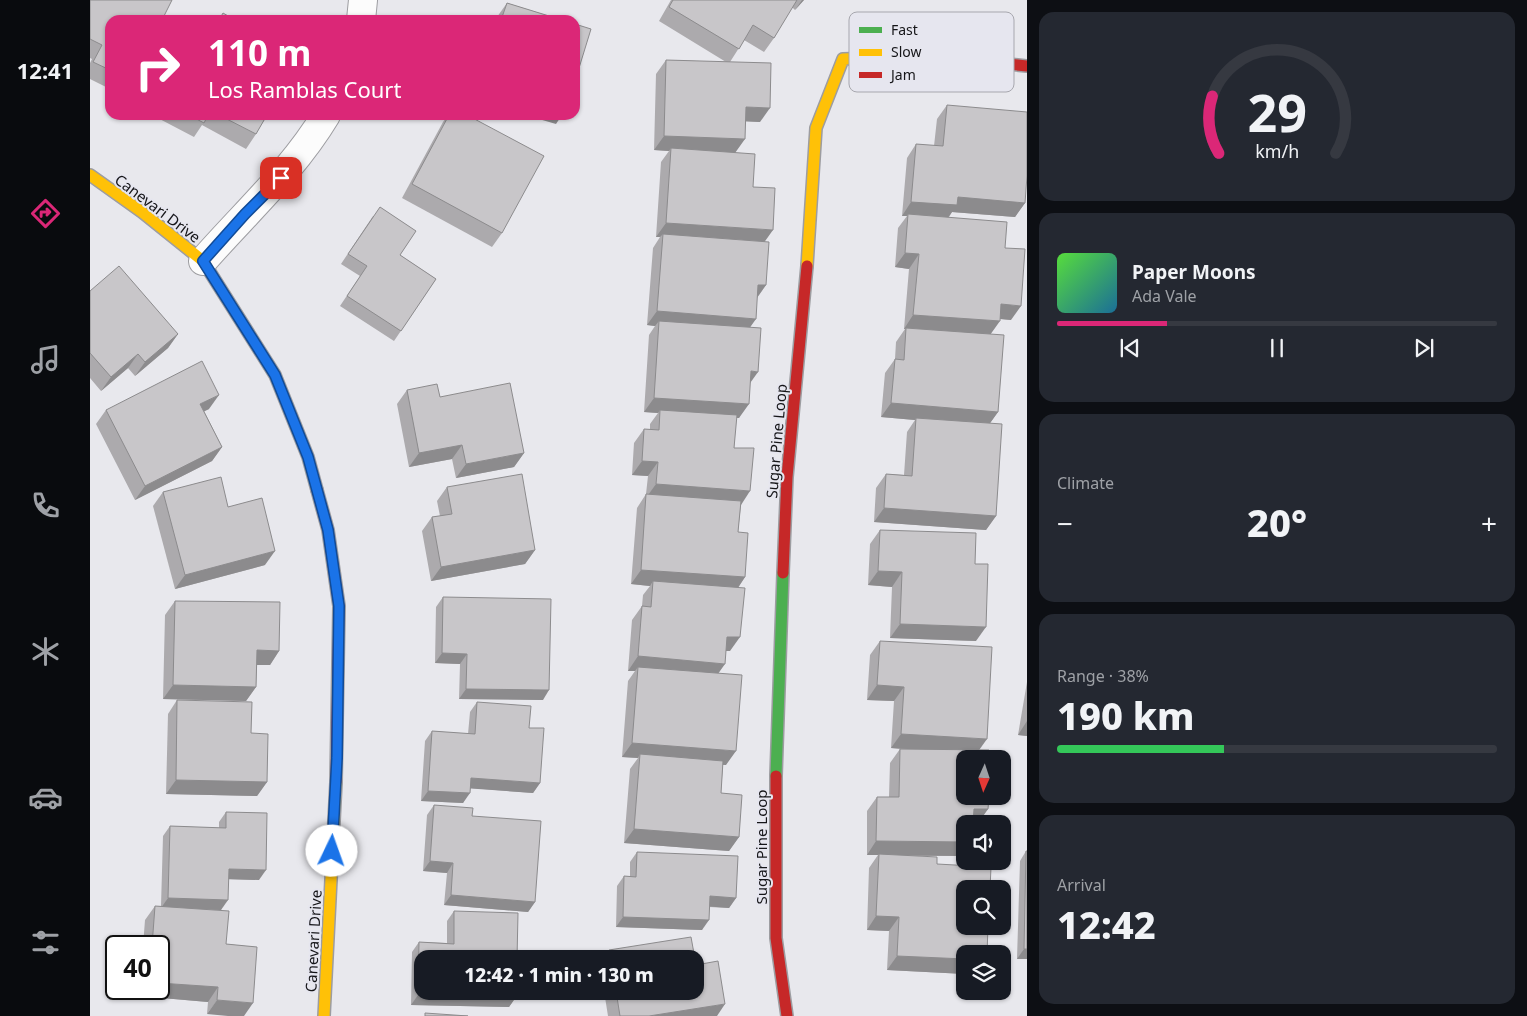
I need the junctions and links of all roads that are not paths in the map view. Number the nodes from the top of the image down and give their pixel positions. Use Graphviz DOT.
graph roads {
  1 [pos="363,0"];
  2 [pos="362,15"];
  3 [pos="849,59"];
  4 [pos="1014,65"];
  5 [pos="1027,66"];
  6 [pos="323,120"];
  7 [pos="90,175"];
  8 [pos="203,261"];
  9 [pos="324,1016"];
  10 [pos="787,1016"];
  1 -- 2 [label="street"];
  3 -- 10 [label="street, Sugar Pine Loop"];
  4 -- 5 [label="street, Sugar Pine Loop"];
  6 -- 8 [label="street"];
  7 -- 8 [label="street, Canevari Drive"];
  8 -- 9 [label="street, Canevari Drive"];
}
